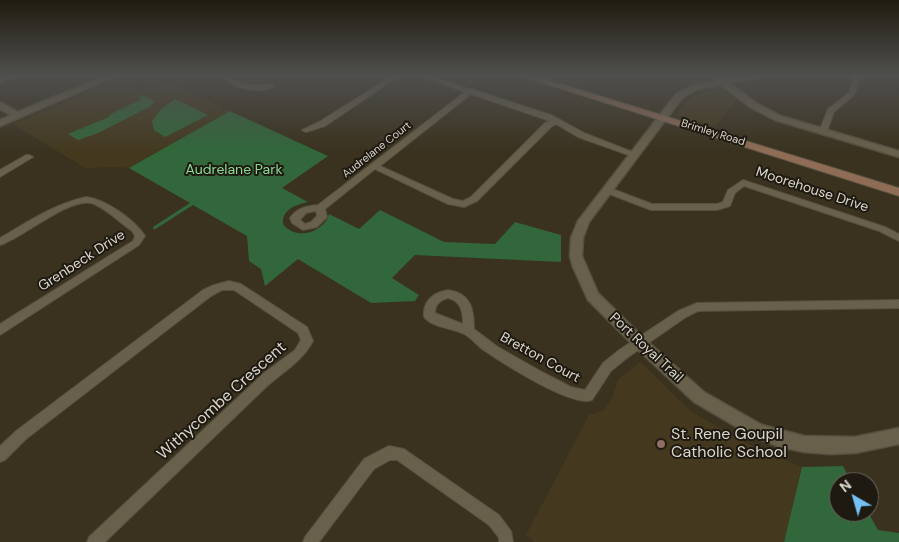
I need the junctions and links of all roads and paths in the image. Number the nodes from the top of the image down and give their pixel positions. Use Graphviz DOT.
graph roads {
  1 [pos="51,101"];
  2 [pos="357,101"];
  3 [pos="457,101"];
  4 [pos="502,101"];
  5 [pos="610,101"];
  6 [pos="676,101"];
  7 [pos="748,101"];
  8 [pos="843,101"];
  9 [pos="0,105"];
  10 [pos="18,115"];
  11 [pos="662,117"];
  12 [pos="556,121"];
  13 [pos="0,123"];
  14 [pos="306,130"];
  15 [pos="823,132"];
  16 [pos="634,154"];
  17 [pos="899,154"];
  18 [pos="29,157"];
  19 [pos="374,166"];
  20 [pos="0,174"];
  21 [pos="607,190"];
  22 [pos="899,192"];
  23 [pos="320,208"];
  24 [pos="899,238"];
  25 [pos="0,242"];
  26 [pos="899,304"];
  27 [pos="0,330"];
  28 [pos="468,331"];
  29 [pos="640,344"];
  30 [pos="899,436"];
  31 [pos="0,455"];
  32 [pos="94,542"];
  33 [pos="310,542"];
  34 [pos="506,542"];
  1 -- 10 [label="street"];
  2 -- 14 [label="street"];
  3 -- 19 [label="street, Audrelane Court"];
  4 -- 12 [label="street"];
  5 -- 11 [label="main road, Brimley Road"];
  6 -- 11 [label="street, Port Royal Trail"];
  7 -- 15 [label="street"];
  8 -- 15 [label="street"];
  9 -- 10 [label="street"];
  10 -- 13 [label="street"];
  11 -- 16 [label="street, Port Royal Trail"];
  11 -- 22 [label="main road, Brimley Road"];
  12 -- 16 [label="street"];
  12 -- 19 [label="street"];
  15 -- 17 [label="street"];
  16 -- 21 [label="street, Port Royal Trail"];
  18 -- 20 [label="street"];
  19 -- 23 [label="street, Audrelane Court"];
  21 -- 24 [label="street, Moorehouse Drive"];
  21 -- 29 [label="street, Port Royal Trail"];
  25 -- 27 [label="street, Grenbeck Drive"];
  26 -- 29 [label="street"];
  28 -- 29 [label="street, Bretton Court"];
  29 -- 30 [label="street, Port Royal Trail"];
  31 -- 32 [label="street, Withycombe Crescent"];
  33 -- 34 [label="street"];
}
